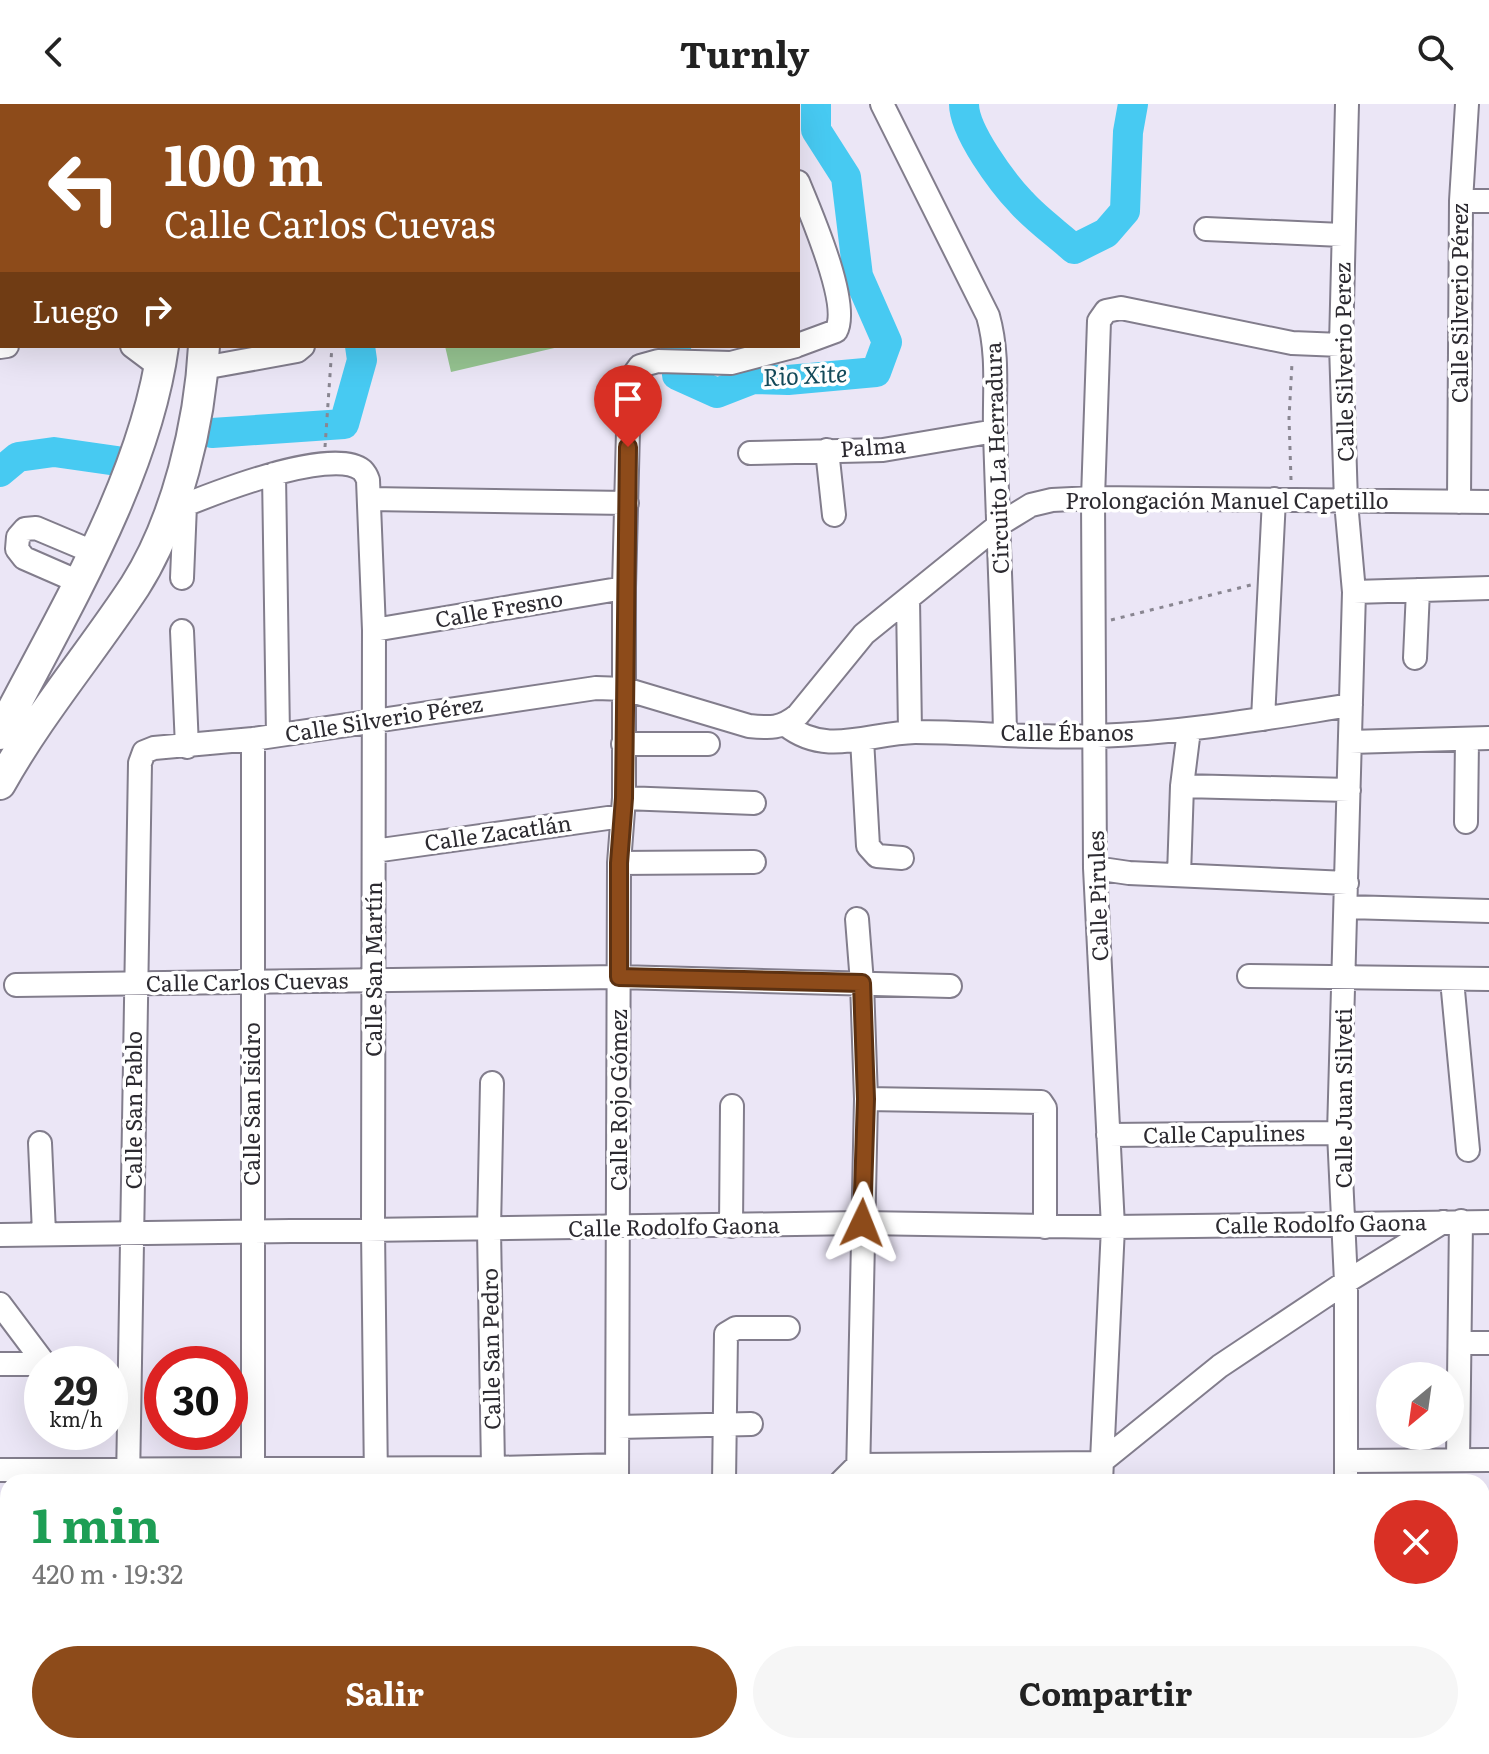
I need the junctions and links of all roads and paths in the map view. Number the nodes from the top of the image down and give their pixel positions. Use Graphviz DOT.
graph roads {
  1 [pos="1346,104"];
  2 [pos="1467,104"];
  3 [pos="889,106"];
  4 [pos="800,187"];
  5 [pos="1461,201"];
  6 [pos="1489,201"];
  7 [pos="1206,229"];
  8 [pos="1342,235"];
  9 [pos="1292,343"];
  10 [pos="800,345"];
  11 [pos="1341,345"];
  12 [pos="138,348"];
  13 [pos="301,348"];
  14 [pos="332,348"];
  15 [pos="790,348"];
  16 [pos="162,356"];
  17 [pos="203,357"];
  18 [pos="709,357"];
  19 [pos="995,431"];
  20 [pos="325,449"];
  21 [pos="827,450"];
  22 [pos="750,453"];
  23 [pos="274,474"];
  24 [pos="1093,498"];
  25 [pos="1283,498"];
  26 [pos="370,499"];
  27 [pos="1346,502"];
  28 [pos="1459,502"];
  29 [pos="1489,502"];
  30 [pos="627,503"];
  31 [pos="178,508"];
  32 [pos="834,515"];
  33 [pos="1000,524"];
  34 [pos="93,552"];
  35 [pos="182,578"];
  36 [pos="1270,580"];
  37 [pos="79,582"];
  38 [pos="624,588"];
  39 [pos="1489,588"];
  40 [pos="1418,590"];
  41 [pos="1354,592"];
  42 [pos="908,599"];
  43 [pos="1095,624"];
  44 [pos="374,630"];
  45 [pos="182,631"];
  46 [pos="48,641"];
  47 [pos="1415,658"];
  48 [pos="83,659"];
  49 [pos="625,689"];
  50 [pos="1351,705"];
  51 [pos="373,719"];
  52 [pos="1263,719"];
  53 [pos="786,725"];
  54 [pos="1189,730"];
  55 [pos="910,732"];
  56 [pos="1005,733"];
  57 [pos="0,734"];
  58 [pos="278,735"];
  59 [pos="1095,737"];
  60 [pos="1478,738"];
  61 [pos="253,739"];
  62 [pos="862,739"];
  63 [pos="1350,742"];
  64 [pos="623,744"];
  65 [pos="708,744"];
  66 [pos="187,747"];
  67 [pos="144,752"];
  68 [pos="0,784"];
  69 [pos="1182,786"];
  70 [pos="1349,790"];
  71 [pos="754,803"];
  72 [pos="623,807"];
  73 [pos="1466,822"];
  74 [pos="374,851"];
  75 [pos="902,858"];
  76 [pos="754,862"];
  77 [pos="619,863"];
  78 [pos="1095,868"];
  79 [pos="1179,875"];
  80 [pos="1347,883"];
  81 [pos="1347,907"];
  82 [pos="1489,911"];
  83 [pos="857,919"];
  84 [pos="1249,976"];
  85 [pos="1344,976"];
  86 [pos="619,977"];
  87 [pos="1489,979"];
  88 [pos="374,980"];
  89 [pos="1452,980"];
  90 [pos="252,982"];
  91 [pos="135,983"];
  92 [pos="862,983"];
  93 [pos="16,985"];
  94 [pos="950,986"];
  95 [pos="492,1083"];
  96 [pos="866,1099"];
  97 [pos="732,1106"];
  98 [pos="1339,1133"];
  99 [pos="1108,1135"];
  100 [pos="40,1143"];
  101 [pos="1468,1150"];
  102 [pos="1345,1222"];
  103 [pos="1452,1222"];
  104 [pos="1489,1222"];
  105 [pos="862,1223"];
  106 [pos="731,1226"];
  107 [pos="1045,1227"];
  108 [pos="1113,1227"];
  109 [pos="618,1228"];
  110 [pos="373,1229"];
  111 [pos="489,1229"];
  112 [pos="253,1230"];
  113 [pos="134,1231"];
  114 [pos="44,1233"];
  115 [pos="0,1235"];
  116 [pos="1346,1282"];
  117 [pos="0,1304"];
  118 [pos="788,1328"];
  119 [pos="1460,1343"];
  120 [pos="1489,1343"];
  121 [pos="31,1346"];
  122 [pos="0,1364"];
  123 [pos="24,1364"];
  124 [pos="751,1424"];
  125 [pos="723,1425"];
  126 [pos="618,1427"];
  127 [pos="1458,1460"];
  128 [pos="1489,1460"];
  129 [pos="128,1467"];
  130 [pos="493,1468"];
  131 [pos="253,1469"];
  132 [pos="0,1470"];
  133 [pos="1346,1471"];
  134 [pos="1101,1472"];
  135 [pos="617,1473"];
  136 [pos="356,1474"];
  137 [pos="376,1474"];
  138 [pos="393,1474"];
  139 [pos="724,1474"];
  140 [pos="858,1474"];
  1 -- 8 [label="street, Calle Silverio Perez"];
  2 -- 5 [label="street, Calle Silverio Pérez"];
  3 -- 19 [label="street, Circuito La Herradura"];
  4 -- 10 [label="street, Calle Rojo Gómez"];
  5 -- 6 [label="street"];
  5 -- 28 [label="street, Calle Silverio Pérez"];
  7 -- 8 [label="street"];
  8 -- 11 [label="street, Calle Silverio Perez"];
  9 -- 11 [label="street"];
  9 -- 24 [label="street, Calle Pirules"];
  9 -- 25 [label="path"];
  11 -- 27 [label="street, Calle Silverio Perez"];
  12 -- 16 [label="street"];
  13 -- 17 [label="street"];
  14 -- 20 [label="path"];
  15 -- 18 [label="street, Calle Rojo Gómez"];
  16 -- 34 [label="main road"];
  17 -- 31 [label="main road"];
  18 -- 30 [label="street, Calle Rojo Gómez"];
  19 -- 21 [label="street, Palma"];
  19 -- 33 [label="street, Circuito La Herradura"];
  21 -- 22 [label="street, Palma"];
  21 -- 32 [label="street"];
  23 -- 26 [label="street, Calle San Martín"];
  23 -- 31 [label="street"];
  23 -- 58 [label="street"];
  24 -- 25 [label="street, Prolongación Manuel Capetillo"];
  24 -- 33 [label="street, Prolongación Manuel Capetillo"];
  24 -- 43 [label="street, Calle Pirules"];
  25 -- 27 [label="street, Prolongación Manuel Capetillo"];
  25 -- 36 [label="street"];
  26 -- 30 [label="street"];
  26 -- 44 [label="street, Calle San Martín"];
  27 -- 28 [label="street, Prolongación Manuel Capetillo"];
  27 -- 41 [label="street, Calle Silverio Perez"];
  28 -- 29 [label="street, Prolongación Manuel Capetillo"];
  30 -- 38 [label="street, Calle Rojo Gómez"];
  31 -- 35 [label="street"];
  31 -- 48 [label="main road"];
  33 -- 42 [label="street, Prolongación Manuel Capetillo"];
  33 -- 56 [label="street, Circuito La Herradura"];
  34 -- 37 [label="main road"];
  34 -- 37 [label="street"];
  36 -- 43 [label="path"];
  36 -- 52 [label="street"];
  37 -- 46 [label="main road"];
  38 -- 44 [label="street, Calle Fresno"];
  38 -- 49 [label="street, Calle Rojo Gómez"];
  39 -- 40 [label="street"];
  40 -- 41 [label="street"];
  40 -- 47 [label="street"];
  41 -- 50 [label="street, Calle Silverio Perez"];
  42 -- 53 [label="street, Prolongación Manuel Capetillo"];
  42 -- 55 [label="street"];
  43 -- 59 [label="street, Calle Pirules"];
  44 -- 51 [label="street, Calle San Martín"];
  45 -- 66 [label="street"];
  46 -- 48 [label="main road"];
  46 -- 57 [label="main road"];
  48 -- 68 [label="main road"];
  49 -- 51 [label="street, Calle Silverio Pérez"];
  49 -- 53 [label="street"];
  49 -- 64 [label="street, Calle Rojo Gómez"];
  50 -- 52 [label="street, Calle Ébanos"];
  50 -- 63 [label="street, Calle Silverio Perez"];
  51 -- 58 [label="street, Calle Silverio Pérez"];
  51 -- 74 [label="street, Calle San Martín"];
  52 -- 54 [label="street, Calle Ébanos"];
  53 -- 62 [label="street, Calle Ébanos"];
  54 -- 59 [label="street, Calle Ébanos"];
  54 -- 69 [label="street"];
  55 -- 56 [label="street, Calle Ébanos"];
  55 -- 62 [label="street, Calle Ébanos"];
  56 -- 59 [label="street, Calle Ébanos"];
  58 -- 61 [label="street, Calle Silverio Pérez"];
  59 -- 78 [label="street, Calle Pirules"];
  60 -- 63 [label="street"];
  60 -- 73 [label="street"];
  61 -- 66 [label="street, Calle Silverio Pérez"];
  61 -- 90 [label="street, Calle San Isidro"];
  62 -- 75 [label="street"];
  63 -- 70 [label="street, Calle Silverio Perez"];
  64 -- 65 [label="street"];
  64 -- 72 [label="street, Calle Rojo Gómez"];
  66 -- 67 [label="street, Calle Silverio Pérez"];
  67 -- 91 [label="street, Calle San Pablo"];
  69 -- 70 [label="street"];
  69 -- 79 [label="street"];
  70 -- 80 [label="street, Calle Silverio Perez"];
  71 -- 72 [label="street, Calle Zacatlán"];
  72 -- 74 [label="street, Calle Zacatlán"];
  72 -- 77 [label="street, Calle Rojo Gómez"];
  74 -- 88 [label="street, Calle San Martín"];
  76 -- 77 [label="street"];
  77 -- 86 [label="street, Calle Rojo Gómez"];
  78 -- 79 [label="street"];
  78 -- 99 [label="street, Calle Pirules"];
  79 -- 80 [label="street"];
  80 -- 81 [label="street, Calle Silverio Perez"];
  81 -- 82 [label="street"];
  81 -- 85 [label="street, Calle Juan Silveti"];
  83 -- 92 [label="street"];
  84 -- 85 [label="street"];
  85 -- 89 [label="street"];
  85 -- 98 [label="street, Calle Juan Silveti"];
  86 -- 88 [label="street, Calle Carlos Cuevas"];
  86 -- 92 [label="street, Calle Carlos Cuevas"];
  86 -- 109 [label="street, Calle Rojo Gómez"];
  87 -- 89 [label="street"];
  88 -- 90 [label="street, Calle Carlos Cuevas"];
  88 -- 110 [label="street, Calle San Martín"];
  89 -- 101 [label="street"];
  90 -- 91 [label="street, Calle Carlos Cuevas"];
  90 -- 112 [label="street, Calle San Isidro"];
  91 -- 93 [label="street, Calle Carlos Cuevas"];
  91 -- 113 [label="street, Calle San Pablo"];
  92 -- 94 [label="street, Calle Carlos Cuevas"];
  92 -- 96 [label="street"];
  95 -- 111 [label="street, Calle San Pedro"];
  96 -- 105 [label="street"];
  96 -- 107 [label="street"];
  97 -- 106 [label="street"];
  98 -- 99 [label="street, Calle Capulines"];
  98 -- 102 [label="street, Calle Juan Silveti"];
  99 -- 108 [label="street, Calle Pirules"];
  100 -- 114 [label="street"];
  102 -- 103 [label="street, Calle Rodolfo Gaona"];
  102 -- 108 [label="street, Calle Rodolfo Gaona"];
  102 -- 116 [label="street, Calle Juan Silveti"];
  103 -- 104 [label="street, Calle Rodolfo Gaona"];
  103 -- 116 [label="street, Calle Rodolfo Gaona"];
  103 -- 119 [label="street"];
  105 -- 106 [label="street, Calle Rodolfo Gaona"];
  105 -- 107 [label="street, Calle Rodolfo Gaona"];
  105 -- 140 [label="street"];
  106 -- 109 [label="street, Calle Rodolfo Gaona"];
  107 -- 108 [label="street, Calle Rodolfo Gaona"];
  108 -- 134 [label="street, Calle Pirules"];
  109 -- 111 [label="street, Calle Rodolfo Gaona"];
  109 -- 126 [label="street, Calle Rojo Gómez"];
  110 -- 111 [label="street, Calle Rodolfo Gaona"];
  110 -- 112 [label="street, Calle Rodolfo Gaona"];
  110 -- 137 [label="street, Calle San Martín"];
  111 -- 130 [label="street, Calle San Pedro"];
  112 -- 113 [label="street, Calle Rodolfo Gaona"];
  112 -- 131 [label="street, Calle San Isidro"];
  113 -- 114 [label="street, Calle Rodolfo Gaona"];
  113 -- 129 [label="street, Calle San Pablo"];
  114 -- 115 [label="street, Calle Rodolfo Gaona"];
  116 -- 133 [label="street, Calle Juan Silveti"];
  116 -- 134 [label="street, Calle Rodolfo Gaona"];
  117 -- 121 [label="street"];
  118 -- 125 [label="street"];
  119 -- 120 [label="street"];
  119 -- 127 [label="street"];
  122 -- 123 [label="street"];
  124 -- 125 [label="street"];
  125 -- 126 [label="street"];
  125 -- 139 [label="street"];
  126 -- 135 [label="street, Calle Rojo Gómez"];
  127 -- 128 [label="street"];
  127 -- 133 [label="street"];
  129 -- 131 [label="street"];
  129 -- 132 [label="street"];
  130 -- 135 [label="street"];
  130 -- 138 [label="street"];
  131 -- 136 [label="street"];
  134 -- 140 [label="street"];
}
